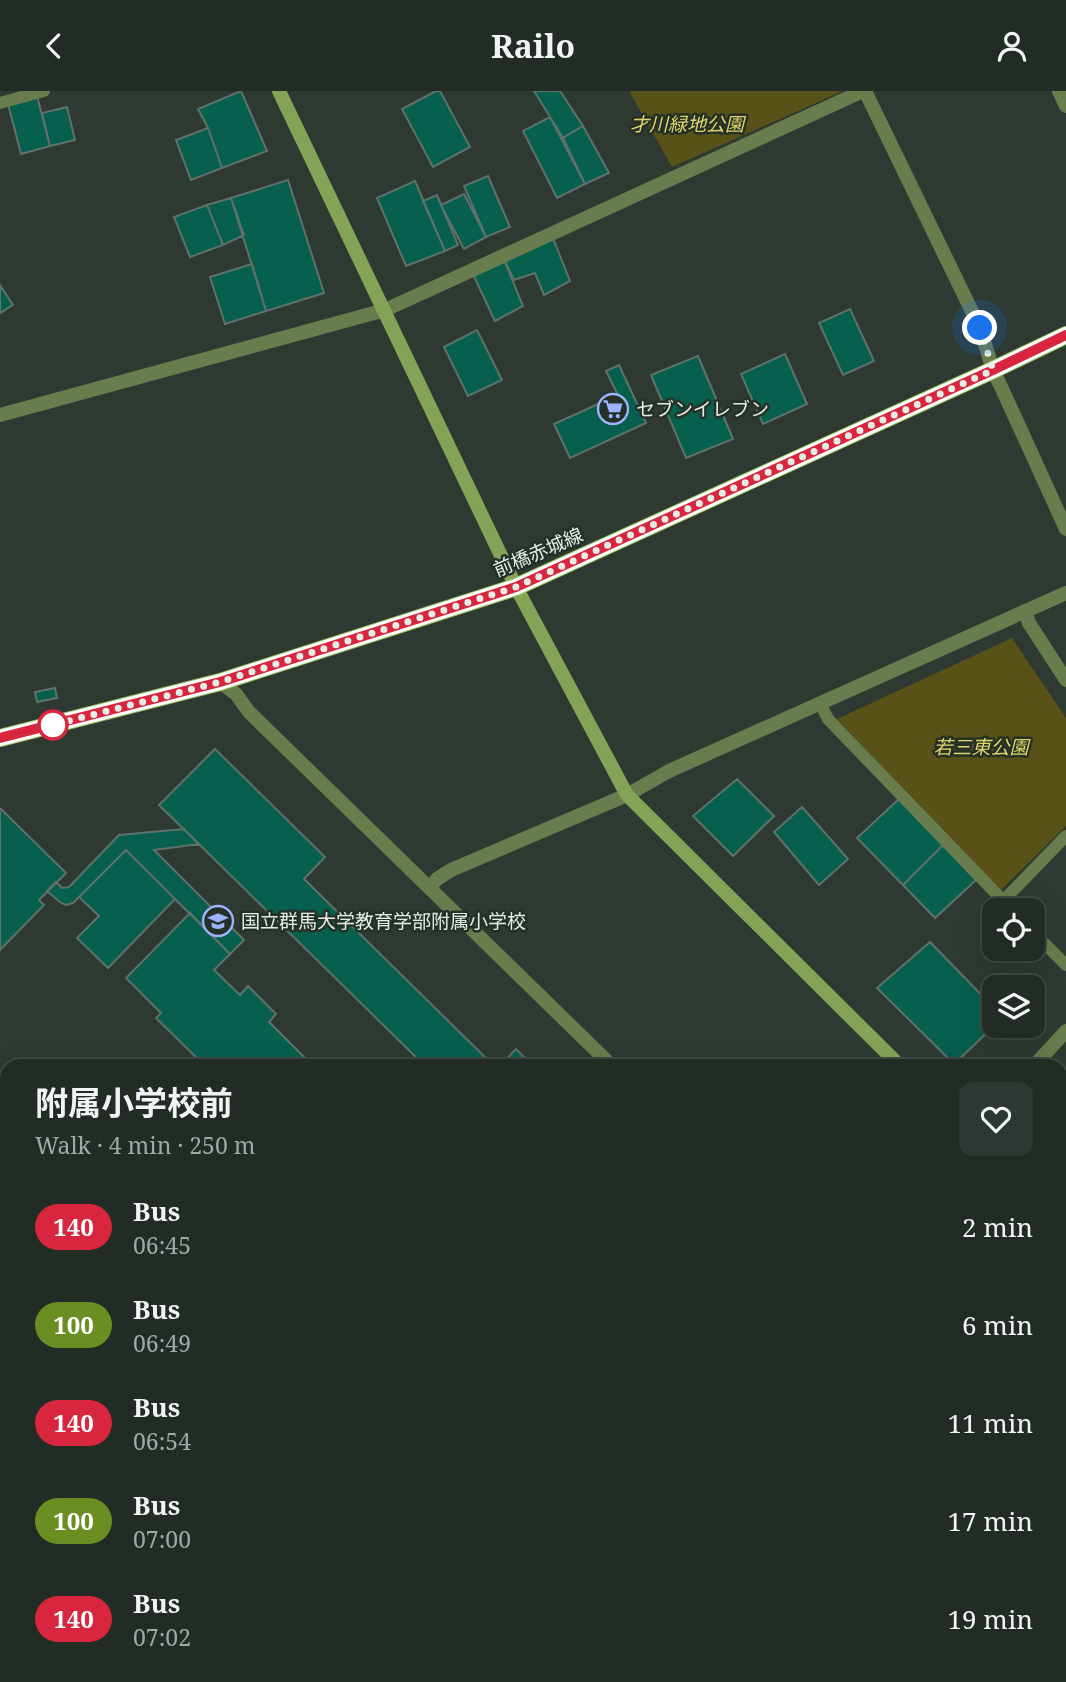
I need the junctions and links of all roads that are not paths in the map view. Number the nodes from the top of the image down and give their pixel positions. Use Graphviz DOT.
graph roads {
  1 [pos="44,91"];
  2 [pos="279,91"];
  3 [pos="864,91"];
  4 [pos="1059,91"];
  5 [pos="0,103"];
  6 [pos="1066,106"];
  7 [pos="385,310"];
  8 [pos="1066,335"];
  9 [pos="993,370"];
  10 [pos="0,415"];
  11 [pos="1066,529"];
  12 [pos="516,587"];
  13 [pos="1066,593"];
  14 [pos="1025,611"];
  15 [pos="1066,680"];
  16 [pos="220,682"];
  17 [pos="820,703"];
  18 [pos="0,738"];
  19 [pos="627,795"];
  20 [pos="1066,836"];
  21 [pos="430,887"];
  22 [pos="1000,898"];
  23 [pos="1013,898"];
  24 [pos="1045,944"];
  25 [pos="1066,965"];
  26 [pos="1066,1031"];
  27 [pos="605,1059"];
  28 [pos="893,1059"];
  29 [pos="1040,1059"];
  1 -- 5 [label="lane"];
  2 -- 7 [label="street"];
  3 -- 7 [label="street"];
  3 -- 9 [label="street"];
  4 -- 6 [label="street"];
  7 -- 10 [label="street"];
  7 -- 12 [label="street"];
  8 -- 9 [label="main road, 前橋赤城線"];
  9 -- 11 [label="street"];
  9 -- 12 [label="main road, 前橋赤城線"];
  12 -- 16 [label="main road, 前橋赤城線"];
  12 -- 19 [label="street"];
  13 -- 14 [label="street"];
  14 -- 15 [label="street"];
  14 -- 17 [label="street"];
  16 -- 18 [label="main road, 前橋赤城線"];
  16 -- 21 [label="street"];
  17 -- 19 [label="street"];
  17 -- 22 [label="lane"];
  19 -- 21 [label="street"];
  19 -- 28 [label="street"];
  20 -- 23 [label="lane"];
  21 -- 27 [label="street"];
  24 -- 25 [label="lane"];
  26 -- 29 [label="street"];
}
